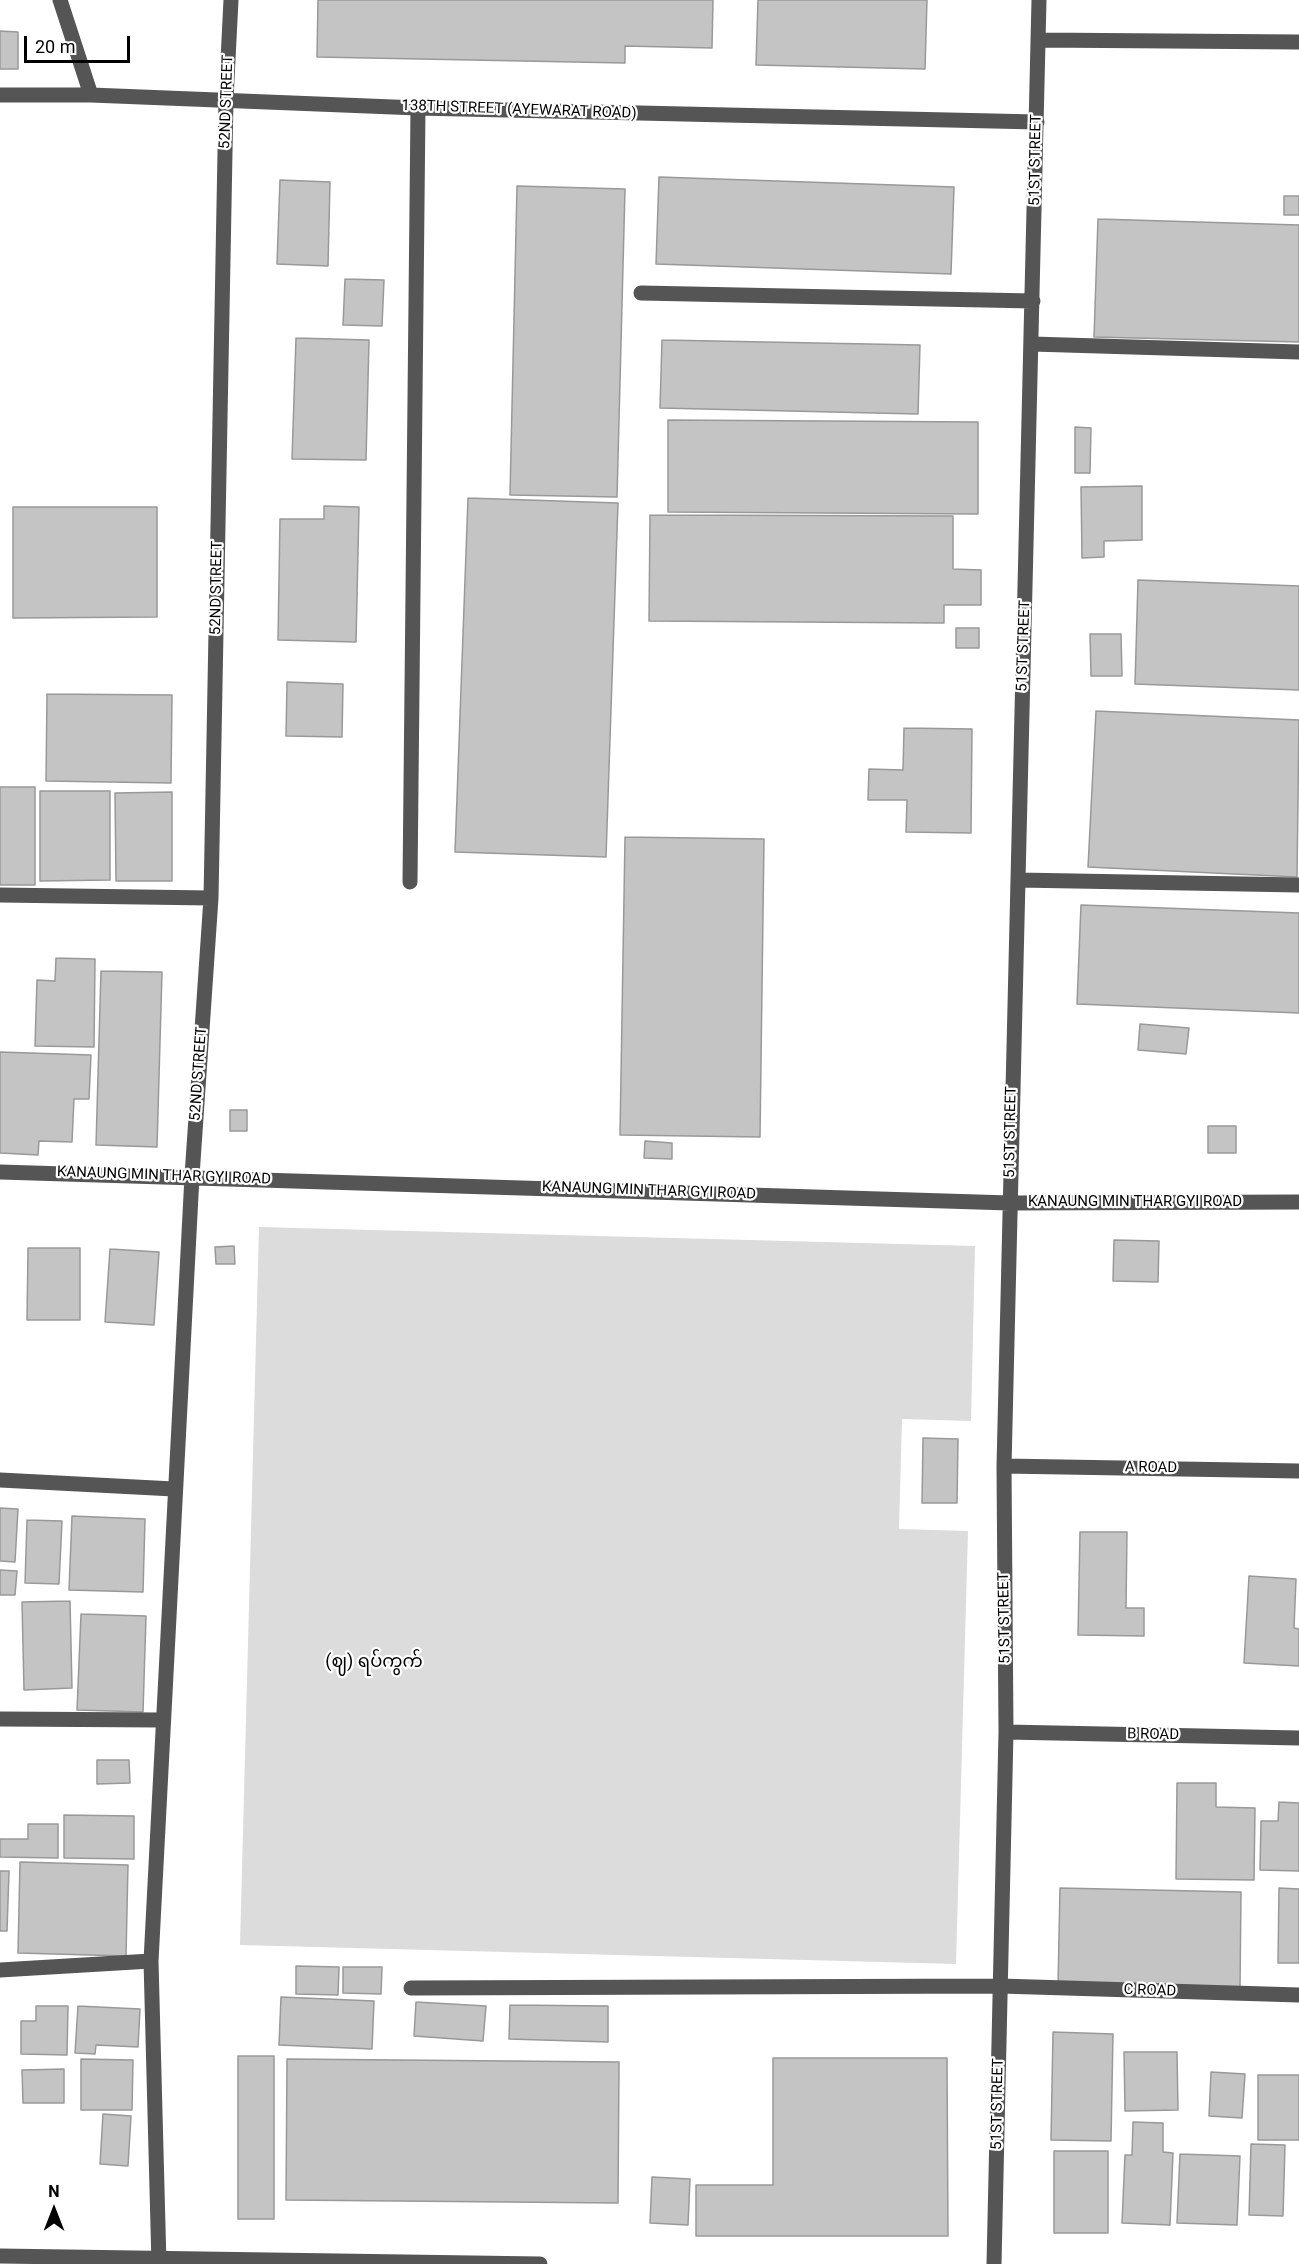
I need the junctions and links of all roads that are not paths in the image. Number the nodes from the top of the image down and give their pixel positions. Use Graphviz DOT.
graph roads {
  1 [pos="60,0"];
  2 [pos="231,0"];
  3 [pos="1039,0"];
  4 [pos="1038,40"];
  5 [pos="1299,42"];
  6 [pos="0,95"];
  7 [pos="91,95"];
  8 [pos="226,99"];
  9 [pos="418,108"];
  10 [pos="1037,122"];
  11 [pos="641,293"];
  12 [pos="1033,301"];
  13 [pos="1032,344"];
  14 [pos="1299,352"];
  15 [pos="1018,880"];
  16 [pos="410,882"];
  17 [pos="1299,885"];
  18 [pos="0,895"];
  19 [pos="211,898"];
  20 [pos="0,1172"];
  21 [pos="192,1176"];
  22 [pos="1299,1202"];
  23 [pos="1010,1203"];
  24 [pos="1004,1466"];
  25 [pos="1299,1471"];
  26 [pos="0,1480"];
  27 [pos="174,1489"];
  28 [pos="0,1719"];
  29 [pos="161,1720"];
  30 [pos="1006,1732"];
  31 [pos="1299,1738"];
  32 [pos="151,1961"];
  33 [pos="0,1970"];
  34 [pos="1000,1986"];
  35 [pos="411,1988"];
  36 [pos="1299,1995"];
  37 [pos="0,2256"];
  38 [pos="159,2260"];
  39 [pos="540,2264"];
  40 [pos="994,2264"];
  1 -- 7 [label="street"];
  2 -- 8 [label="street, 52ND STREET"];
  3 -- 4 [label="street, 51ST STREET"];
  4 -- 5 [label="street"];
  4 -- 10 [label="street, 51ST STREET"];
  6 -- 7 [label="street, 138TH STREET (AYEWARAT ROAD)"];
  7 -- 8 [label="street, 138TH STREET (AYEWARAT ROAD)"];
  8 -- 9 [label="street, 138TH STREET (AYEWARAT ROAD)"];
  8 -- 19 [label="street, 52ND STREET"];
  9 -- 10 [label="street, 138TH STREET (AYEWARAT ROAD)"];
  9 -- 16 [label="street"];
  10 -- 12 [label="street, 51ST STREET"];
  11 -- 12 [label="street"];
  12 -- 13 [label="street, 51ST STREET"];
  13 -- 14 [label="street"];
  13 -- 15 [label="street, 51ST STREET"];
  15 -- 17 [label="street"];
  15 -- 23 [label="street, 51ST STREET"];
  18 -- 19 [label="street"];
  19 -- 21 [label="street, 52ND STREET"];
  20 -- 21 [label="street, KANAUNG MIN THAR GYI ROAD"];
  21 -- 23 [label="street, KANAUNG MIN THAR GYI ROAD"];
  21 -- 27 [label="street, 52ND STREET"];
  22 -- 23 [label="street, KANAUNG MIN THAR GYI ROAD"];
  23 -- 24 [label="street, 51ST STREET"];
  24 -- 25 [label="street, A ROAD"];
  24 -- 30 [label="street, 51ST STREET"];
  26 -- 27 [label="street"];
  27 -- 29 [label="street, 52ND STREET"];
  28 -- 29 [label="street"];
  29 -- 32 [label="street, 52ND STREET"];
  30 -- 31 [label="street, B ROAD"];
  30 -- 34 [label="street, 51ST STREET"];
  32 -- 33 [label="street"];
  32 -- 38 [label="street, 52ND STREET"];
  34 -- 35 [label="street, C ROAD"];
  34 -- 36 [label="street, C ROAD"];
  34 -- 40 [label="street, 51ST STREET"];
  37 -- 38 [label="street"];
  38 -- 39 [label="street"];
}
